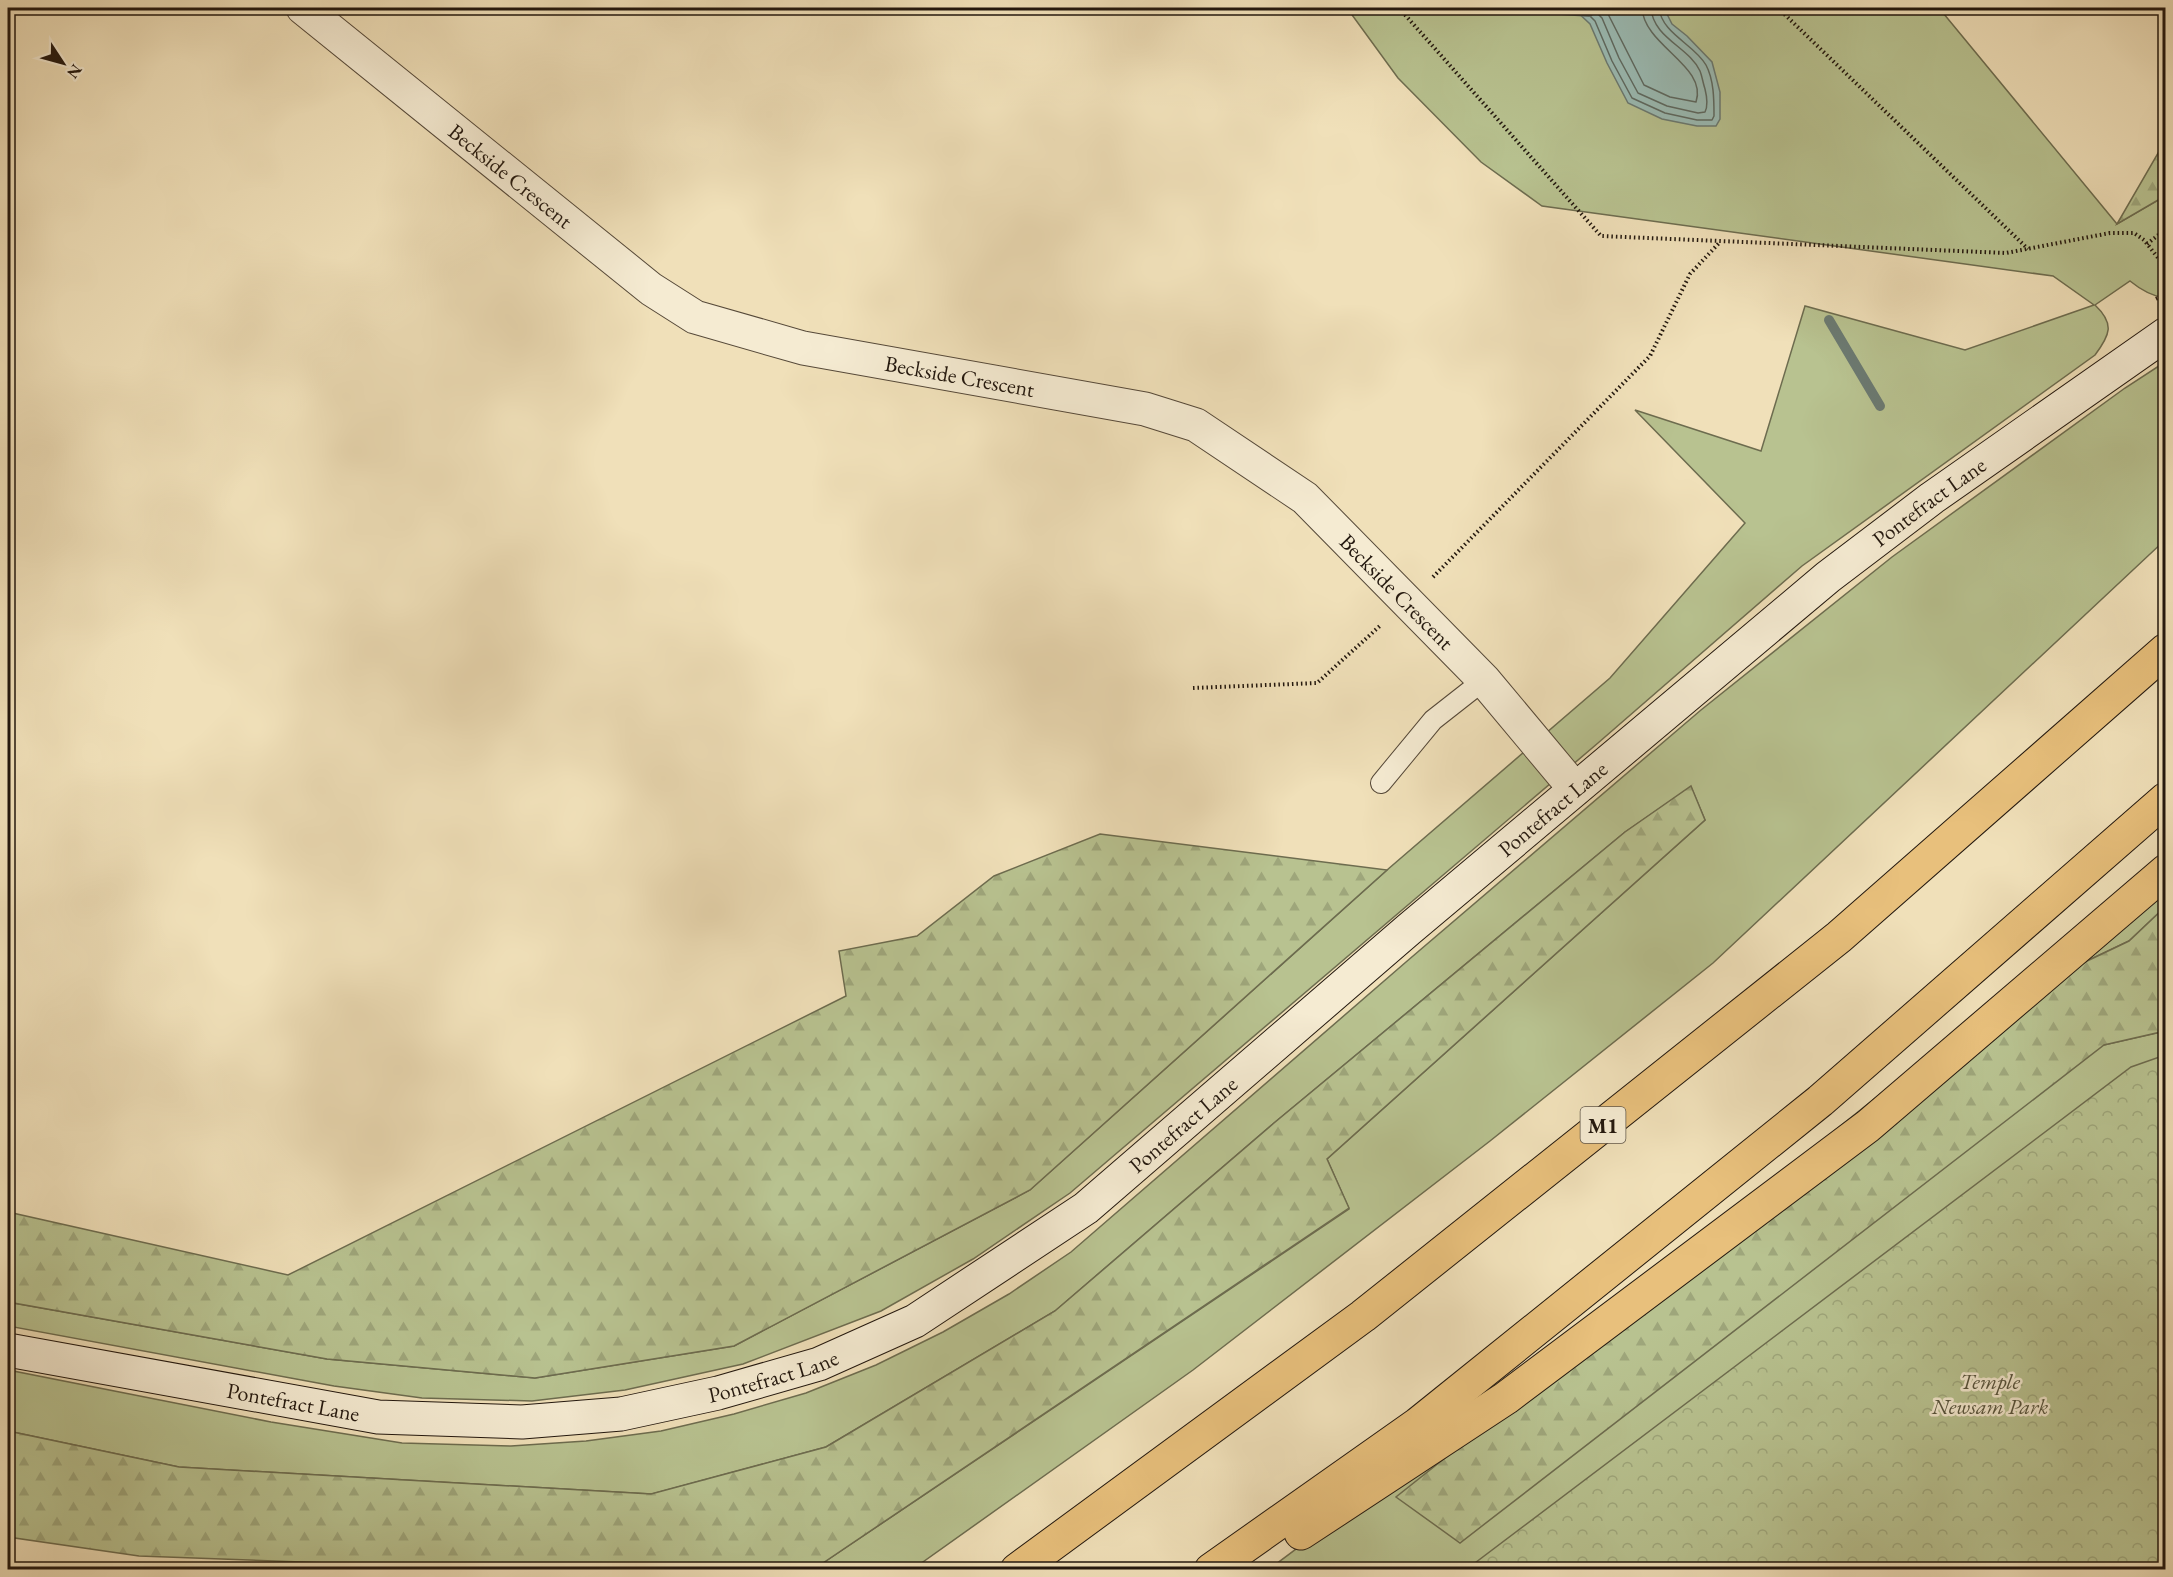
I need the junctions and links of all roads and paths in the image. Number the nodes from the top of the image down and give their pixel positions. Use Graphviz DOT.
graph roads {
  1 [pos="303,8"];
  2 [pos="1399,8"];
  3 [pos="1778,8"];
  4 [pos="2166,229"];
  5 [pos="1721,241"];
  6 [pos="2146,244"];
  7 [pos="2028,249"];
  8 [pos="2166,268"];
  9 [pos="2166,334"];
  10 [pos="1407,603"];
  11 [pos="2166,650"];
  12 [pos="1484,680"];
  13 [pos="1193,688"];
  14 [pos="1381,783"];
  15 [pos="1575,789"];
  16 [pos="2166,800"];
  17 [pos="2166,871"];
  18 [pos="8,1350"];
  19 [pos="1017,1569"];
  20 [pos="1211,1569"];
  21 [pos="1239,1569"];
  1 -- 10 [label="street, Beckside Crescent"];
  2 -- 5 [label="path"];
  3 -- 7 [label="path"];
  4 -- 6 [label="path"];
  5 -- 7 [label="path"];
  5 -- 10 [label="path"];
  6 -- 7 [label="path"];
  6 -- 8 [label="path"];
  9 -- 15 [label="street, Pontefract Lane"];
  10 -- 12 [label="street, Beckside Crescent"];
  10 -- 13 [label="path"];
  11 -- 19 [label="highway, M1"];
  12 -- 14 [label="lane"];
  12 -- 15 [label="street, Beckside Crescent"];
  15 -- 18 [label="street, Pontefract Lane"];
  16 -- 20 [label="highway"];
  17 -- 21 [label="highway"];
}
